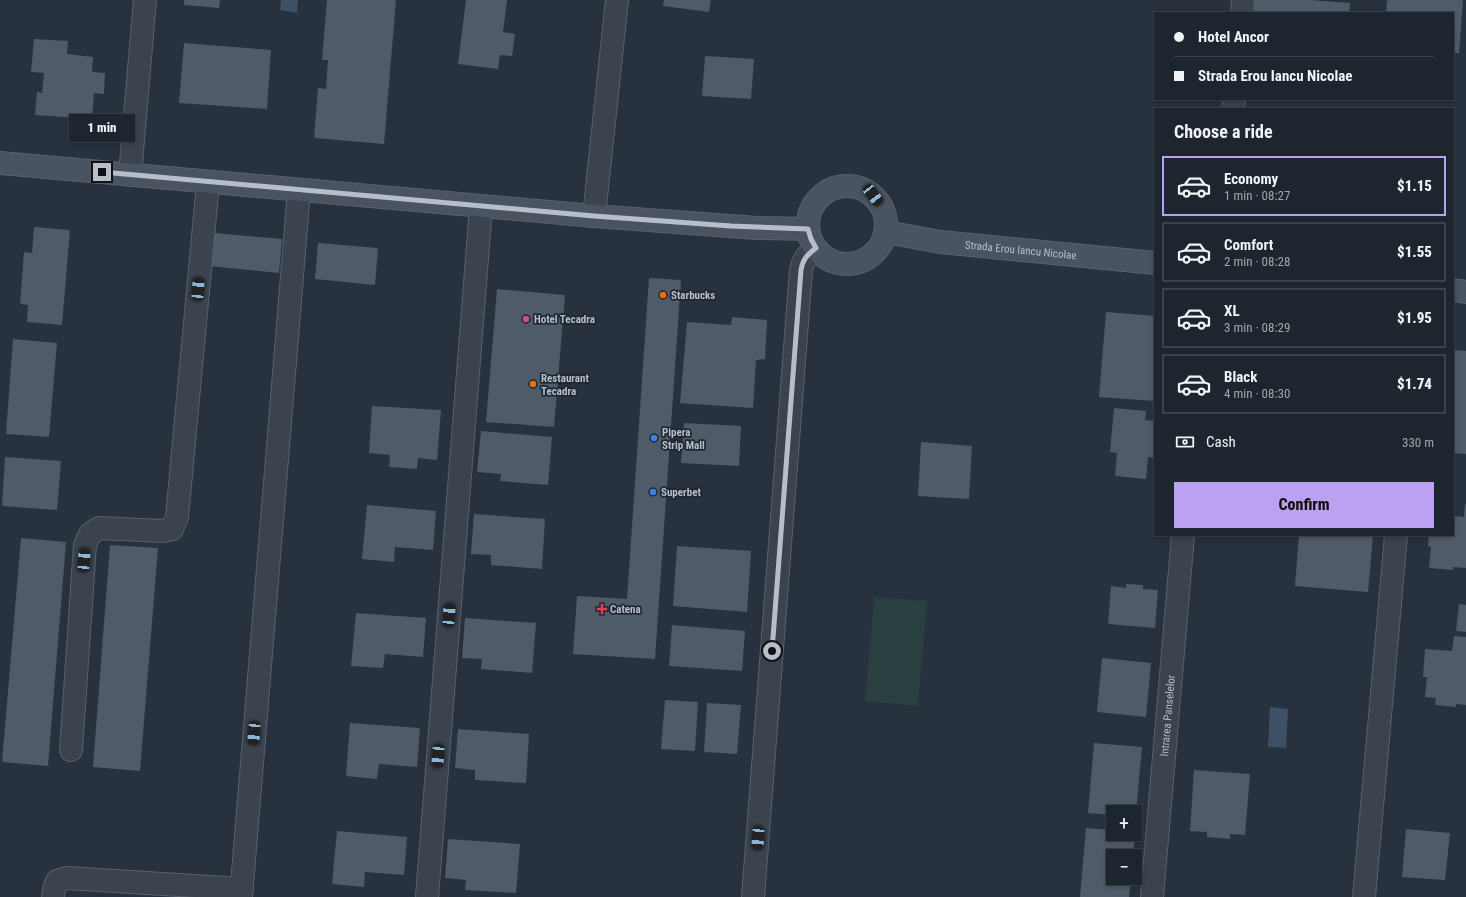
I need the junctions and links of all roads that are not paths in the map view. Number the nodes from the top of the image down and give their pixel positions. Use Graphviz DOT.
graph roads {
  1 [pos="145,0"];
  2 [pos="617,0"];
  3 [pos="1243,0"];
  4 [pos="1242,12"];
  5 [pos="0,163"];
  6 [pos="130,175"];
  7 [pos="208,182"];
  8 [pos="299,191"];
  9 [pos="481,207"];
  10 [pos="594,216"];
  11 [pos="886,232"];
  12 [pos="812,238"];
  13 [pos="1154,263"];
  14 [pos="1454,290"];
  15 [pos="1466,292"];
  16 [pos="1183,536"];
  17 [pos="1396,536"];
  18 [pos="71,750"];
  19 [pos="241,893"];
  20 [pos="53,897"];
  21 [pos="427,897"];
  22 [pos="753,897"];
  23 [pos="1152,897"];
  24 [pos="1364,897"];
  1 -- 6 [label="street"];
  2 -- 10 [label="street"];
  3 -- 4 [label="street"];
  5 -- 6 [label="street"];
  6 -- 7 [label="street"];
  7 -- 8 [label="street"];
  7 -- 18 [label="street"];
  8 -- 9 [label="street"];
  8 -- 19 [label="street"];
  9 -- 10 [label="street"];
  9 -- 21 [label="street"];
  10 -- 12 [label="street"];
  11 -- 12 [label="street"];
  11 -- 12 [label="street"];
  11 -- 13 [label="street, Strada Erou Iancu Nicolae"];
  12 -- 22 [label="street"];
  14 -- 15 [label="street"];
  16 -- 23 [label="street, Intrarea Panselelor"];
  17 -- 24 [label="street"];
  19 -- 20 [label="street"];
}
